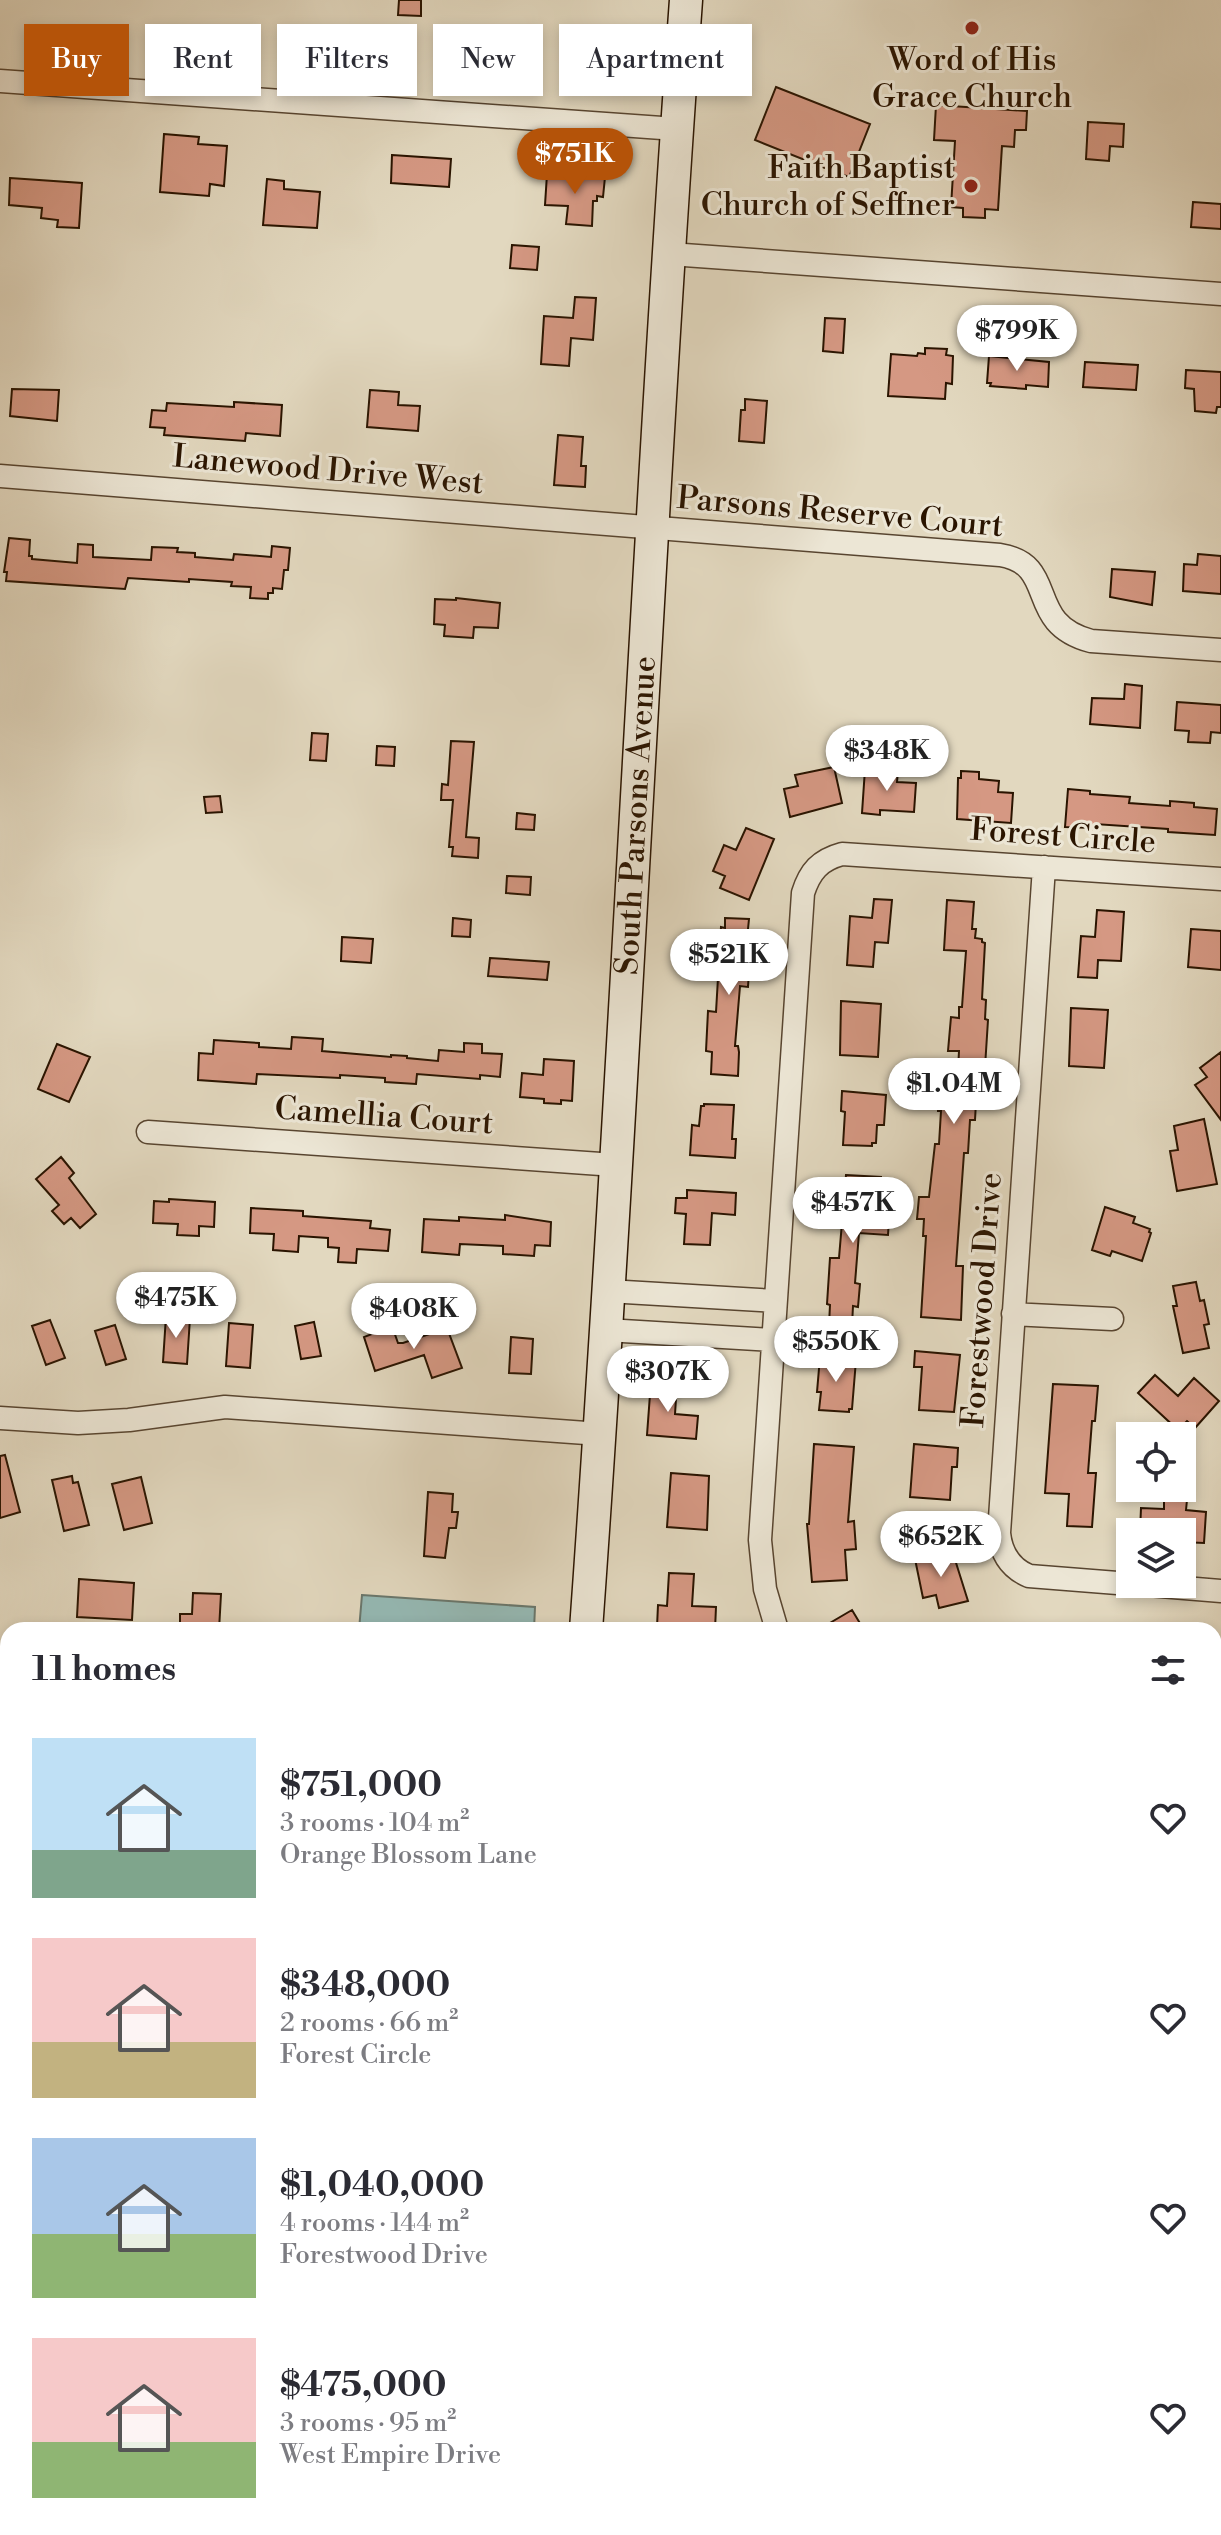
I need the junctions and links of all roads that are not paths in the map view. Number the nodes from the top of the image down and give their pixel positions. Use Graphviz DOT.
graph roads {
  1 [pos="686,0"];
  2 [pos="0,81"];
  3 [pos="676,129"];
  4 [pos="670,254"];
  5 [pos="1221,294"];
  6 [pos="0,476"];
  7 [pos="650,527"];
  8 [pos="1221,650"];
  9 [pos="1044,867"];
  10 [pos="1221,879"];
  11 [pos="148,1132"];
  12 [pos="615,1165"];
  13 [pos="608,1291"];
  14 [pos="775,1301"];
  15 [pos="1013,1314"];
  16 [pos="1112,1319"];
  17 [pos="606,1330"];
  18 [pos="773,1340"];
  19 [pos="0,1418"];
  20 [pos="600,1434"];
  21 [pos="1116,1583"];
  22 [pos="1196,1589"];
  23 [pos="1221,1591"];
  24 [pos="587,1622"];
  25 [pos="775,1622"];
  1 -- 3 [label="main road, South Parsons Avenue"];
  2 -- 3 [label="street"];
  3 -- 4 [label="main road, South Parsons Avenue"];
  4 -- 5 [label="street"];
  4 -- 7 [label="main road, South Parsons Avenue"];
  6 -- 7 [label="street, Lanewood Drive West"];
  7 -- 8 [label="street, Parsons Reserve Court"];
  7 -- 12 [label="main road, South Parsons Avenue"];
  9 -- 10 [label="street, Forest Circle"];
  9 -- 14 [label="street, Forest Circle"];
  9 -- 15 [label="street, Forestwood Drive"];
  11 -- 12 [label="street, Camellia Court"];
  12 -- 13 [label="main road, South Parsons Avenue"];
  13 -- 14 [label="street"];
  13 -- 17 [label="main road, South Parsons Avenue"];
  14 -- 18 [label="street, Forest Circle"];
  15 -- 16 [label="street"];
  15 -- 21 [label="street, Forestwood Drive"];
  17 -- 18 [label="street"];
  17 -- 20 [label="main road, South Parsons Avenue"];
  18 -- 25 [label="street, Forest Circle"];
  19 -- 20 [label="street"];
  20 -- 24 [label="main road, South Parsons Avenue"];
  22 -- 23 [label="street"];
}
